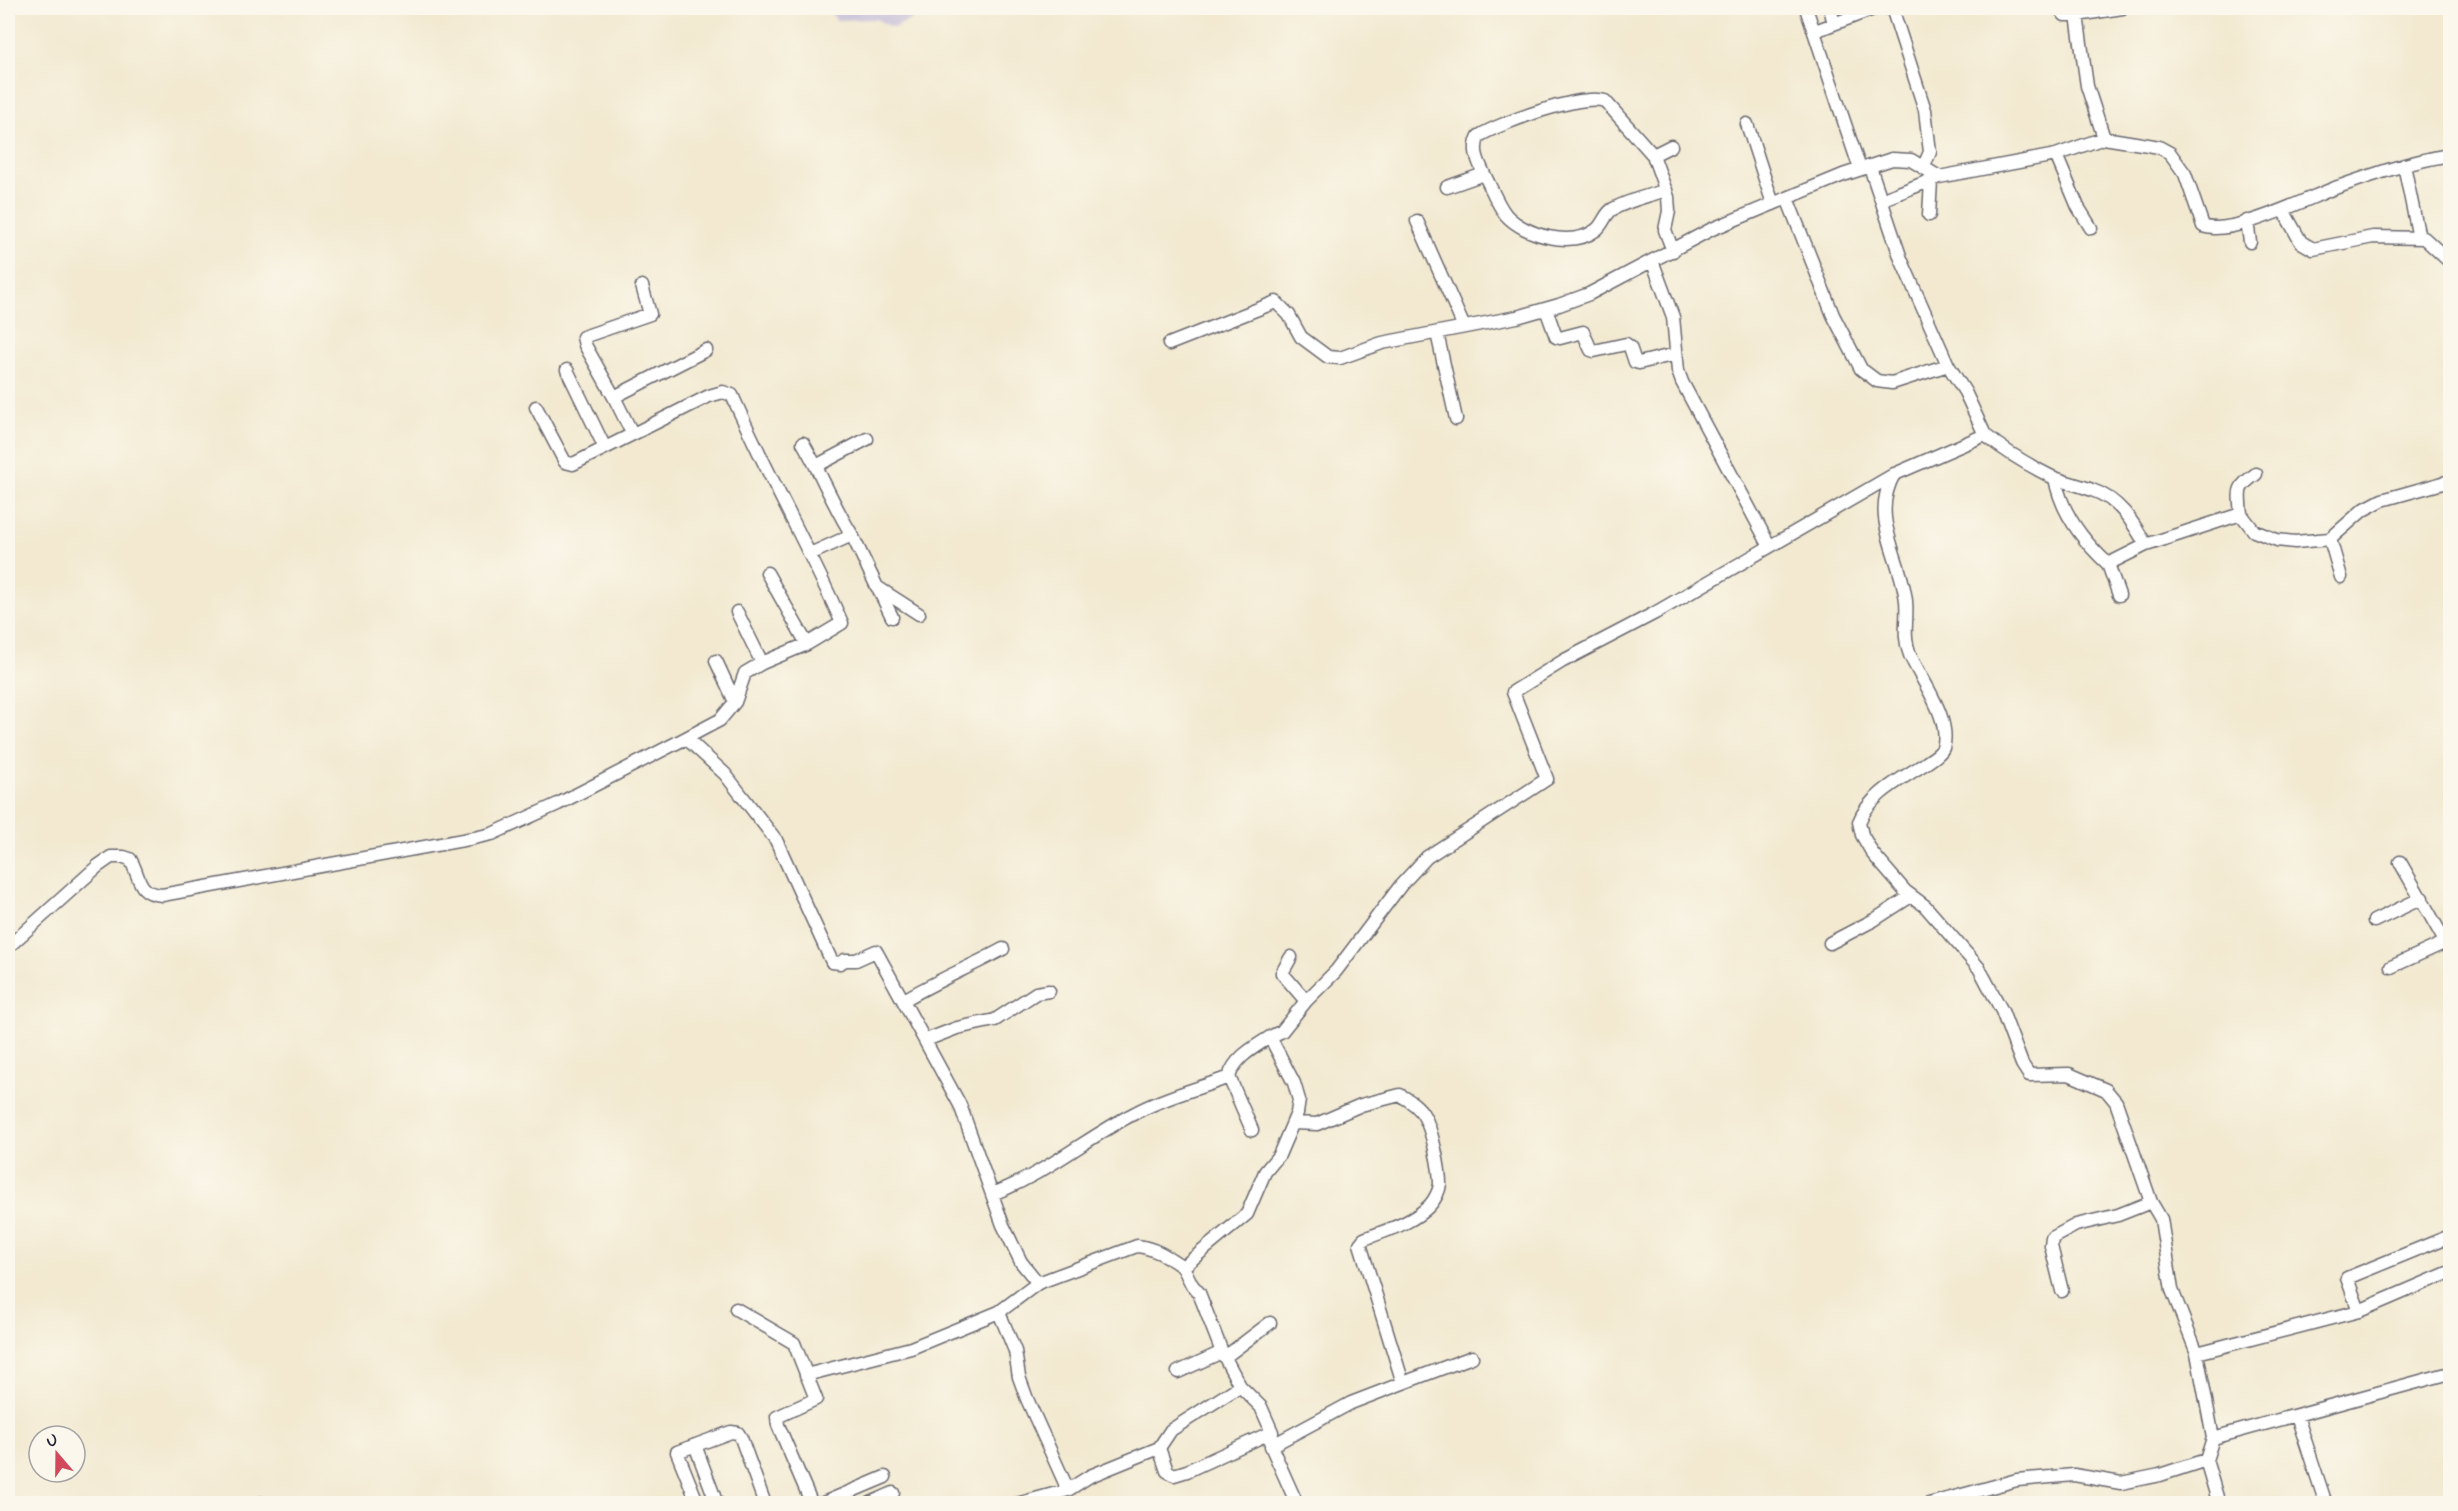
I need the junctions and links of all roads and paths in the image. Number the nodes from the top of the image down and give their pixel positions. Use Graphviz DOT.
graph roads {
  1 [pos="1806,8"];
  2 [pos="1830,8"];
  3 [pos="1876,8"];
  4 [pos="1893,8"];
  5 [pos="2059,8"];
  6 [pos="2122,8"];
  7 [pos="2102,9"];
  8 [pos="2077,15"];
  9 [pos="1833,20"];
  10 [pos="1815,31"];
  11 [pos="1747,124"];
  12 [pos="2104,138"];
  13 [pos="1671,146"];
  14 [pos="1653,155"];
  15 [pos="2056,155"];
  16 [pos="2451,155"];
  17 [pos="2404,165"];
  18 [pos="1865,168"];
  19 [pos="1923,168"];
  20 [pos="1484,174"];
  21 [pos="1935,179"];
  22 [pos="1447,187"];
  23 [pos="1666,190"];
  24 [pos="1787,198"];
  25 [pos="1881,200"];
  26 [pos="1773,204"];
  27 [pos="2283,210"];
  28 [pos="1929,215"];
  29 [pos="1417,221"];
  30 [pos="2247,221"];
  31 [pos="2091,228"];
  32 [pos="2419,238"];
  33 [pos="2250,242"];
  34 [pos="1673,251"];
  35 [pos="1653,262"];
  36 [pos="2451,262"];
  37 [pos="642,286"];
  38 [pos="1546,309"];
  39 [pos="1464,327"];
  40 [pos="1437,333"];
  41 [pos="1169,344"];
  42 [pos="706,350"];
  43 [pos="1676,354"];
  44 [pos="1948,366"];
  45 [pos="567,370"];
  46 [pos="614,397"];
  47 [pos="536,407"];
  48 [pos="1455,418"];
  49 [pos="632,433"];
  50 [pos="1985,435"];
  51 [pos="867,439"];
  52 [pos="802,443"];
  53 [pos="605,448"];
  54 [pos="816,466"];
  55 [pos="1895,474"];
  56 [pos="2256,474"];
  57 [pos="2055,478"];
  58 [pos="2451,481"];
  59 [pos="2241,514"];
  60 [pos="852,536"];
  61 [pos="2330,539"];
  62 [pos="1769,545"];
  63 [pos="2146,545"];
  64 [pos="810,554"];
  65 [pos="2108,564"];
  66 [pos="767,573"];
  67 [pos="2340,577"];
  68 [pos="878,587"];
  69 [pos="2119,595"];
  70 [pos="737,612"];
  71 [pos="919,614"];
  72 [pos="892,617"];
  73 [pos="807,644"];
  74 [pos="716,661"];
  75 [pos="762,663"];
  76 [pos="735,702"];
  77 [pos="686,738"];
  78 [pos="2400,862"];
  79 [pos="1911,896"];
  80 [pos="2421,898"];
  81 [pos="2374,921"];
  82 [pos="1830,944"];
  83 [pos="2448,946"];
  84 [pos="8,947"];
  85 [pos="1004,949"];
  86 [pos="1291,957"];
  87 [pos="2391,967"];
  88 [pos="1050,991"];
  89 [pos="904,1000"];
  90 [pos="1306,1001"];
  91 [pos="1270,1037"];
  92 [pos="926,1040"];
  93 [pos="1229,1077"];
  94 [pos="1293,1123"];
  95 [pos="1252,1130"];
  96 [pos="992,1194"];
  97 [pos="2151,1202"];
  98 [pos="2451,1236"];
  99 [pos="1183,1267"];
  100 [pos="2451,1272"];
  101 [pos="1038,1283"];
  102 [pos="2062,1291"];
  103 [pos="736,1309"];
  104 [pos="2359,1311"];
  105 [pos="999,1312"];
  106 [pos="1270,1323"];
  107 [pos="2197,1353"];
  108 [pos="1223,1355"];
  109 [pos="1472,1357"];
  110 [pos="1178,1372"];
  111 [pos="2451,1373"];
  112 [pos="806,1375"];
  113 [pos="1403,1383"];
  114 [pos="1240,1386"];
  115 [pos="2297,1416"];
  116 [pos="1272,1432"];
  117 [pos="2213,1438"];
  118 [pos="695,1445"];
  119 [pos="1272,1446"];
  120 [pos="1159,1448"];
  121 [pos="2206,1460"];
  122 [pos="885,1477"];
  123 [pos="1068,1490"];
  124 [pos="893,1493"];
  125 [pos="715,1499"];
  126 [pos="696,1502"];
  127 [pos="765,1503"];
  128 [pos="812,1503"];
  129 [pos="821,1503"];
  130 [pos="868,1503"];
  131 [pos="1017,1503"];
  132 [pos="1297,1503"];
  133 [pos="1929,1503"];
  134 [pos="2219,1503"];
  135 [pos="2326,1503"];
  1 -- 10 [label="street"];
  2 -- 9 [label="street"];
  3 -- 10 [label="street"];
  4 -- 19 [label="street"];
  5 -- 8 [label="street"];
  6 -- 7 [label="street"];
  7 -- 8 [label="street"];
  8 -- 12 [label="street"];
  10 -- 18 [label="street"];
  11 -- 26 [label="street"];
  12 -- 15 [label="street"];
  12 -- 30 [label="street"];
  13 -- 14 [label="street"];
  14 -- 20 [label="street"];
  14 -- 23 [label="street"];
  15 -- 21 [label="street"];
  15 -- 31 [label="street"];
  16 -- 17 [label="street"];
  17 -- 27 [label="street"];
  17 -- 32 [label="street"];
  18 -- 19 [label="street"];
  18 -- 24 [label="street"];
  18 -- 25 [label="street"];
  19 -- 21 [label="street"];
  20 -- 22 [label="street"];
  20 -- 23 [label="street"];
  21 -- 25 [label="street"];
  21 -- 28 [label="street"];
  23 -- 34 [label="street"];
  24 -- 26 [label="street"];
  24 -- 44 [label="street"];
  25 -- 44 [label="street"];
  26 -- 34 [label="street"];
  27 -- 30 [label="street"];
  27 -- 32 [label="street"];
  29 -- 39 [label="street"];
  30 -- 33 [label="street"];
  32 -- 36 [label="street"];
  34 -- 35 [label="street"];
  35 -- 38 [label="street"];
  35 -- 43 [label="street"];
  37 -- 46 [label="street"];
  38 -- 39 [label="street"];
  38 -- 43 [label="street"];
  39 -- 40 [label="street"];
  40 -- 41 [label="street"];
  40 -- 48 [label="street"];
  42 -- 46 [label="street"];
  43 -- 62 [label="street"];
  44 -- 50 [label="street"];
  45 -- 53 [label="street"];
  46 -- 49 [label="street"];
  47 -- 53 [label="street"];
  49 -- 53 [label="street"];
  49 -- 64 [label="street"];
  50 -- 55 [label="street"];
  50 -- 57 [label="street"];
  51 -- 54 [label="street"];
  52 -- 54 [label="street"];
  54 -- 60 [label="street"];
  55 -- 62 [label="street"];
  55 -- 79 [label="street"];
  56 -- 59 [label="street"];
  57 -- 63 [label="street"];
  57 -- 65 [label="street"];
  58 -- 61 [label="street"];
  59 -- 61 [label="street"];
  59 -- 63 [label="street"];
  60 -- 64 [label="street"];
  60 -- 68 [label="street"];
  61 -- 67 [label="street"];
  62 -- 90 [label="street"];
  63 -- 65 [label="street"];
  64 -- 73 [label="street"];
  65 -- 69 [label="street"];
  66 -- 73 [label="street"];
  68 -- 71 [label="street"];
  68 -- 72 [label="street"];
  70 -- 75 [label="street"];
  73 -- 75 [label="street"];
  74 -- 76 [label="street"];
  75 -- 76 [label="street"];
  76 -- 77 [label="street"];
  77 -- 84 [label="street"];
  77 -- 89 [label="street"];
  78 -- 80 [label="street"];
  79 -- 82 [label="street"];
  79 -- 97 [label="street"];
  80 -- 81 [label="street"];
  80 -- 83 [label="street"];
  83 -- 87 [label="street"];
  85 -- 89 [label="street"];
  86 -- 90 [label="street"];
  88 -- 92 [label="street"];
  89 -- 92 [label="street"];
  90 -- 91 [label="street"];
  91 -- 93 [label="street"];
  91 -- 94 [label="street"];
  92 -- 96 [label="street"];
  93 -- 95 [label="street"];
  93 -- 96 [label="street"];
  94 -- 99 [label="street"];
  94 -- 113 [label="street"];
  96 -- 101 [label="street"];
  97 -- 102 [label="street"];
  97 -- 107 [label="street"];
  98 -- 104 [label="street"];
  99 -- 101 [label="street"];
  99 -- 108 [label="street"];
  100 -- 104 [label="street"];
  101 -- 105 [label="street"];
  103 -- 112 [label="street"];
  104 -- 107 [label="street"];
  105 -- 112 [label="street"];
  105 -- 123 [label="street"];
  106 -- 108 [label="street"];
  107 -- 117 [label="street"];
  108 -- 110 [label="street"];
  108 -- 114 [label="street"];
  109 -- 113 [label="street"];
  111 -- 115 [label="street"];
  112 -- 128 [label="street"];
  113 -- 119 [label="street"];
  114 -- 116 [label="street"];
  114 -- 120 [label="street"];
  115 -- 117 [label="street"];
  115 -- 135 [label="street"];
  116 -- 119 [label="street"];
  116 -- 120 [label="street"];
  117 -- 121 [label="street"];
  118 -- 125 [label="street"];
  118 -- 126 [label="street"];
  118 -- 127 [label="street"];
  119 -- 132 [label="street"];
  120 -- 123 [label="street"];
  121 -- 133 [label="street"];
  121 -- 134 [label="street"];
  122 -- 129 [label="street"];
  123 -- 131 [label="street"];
  124 -- 130 [label="street"];
  125 -- 126 [label="street"];
}
